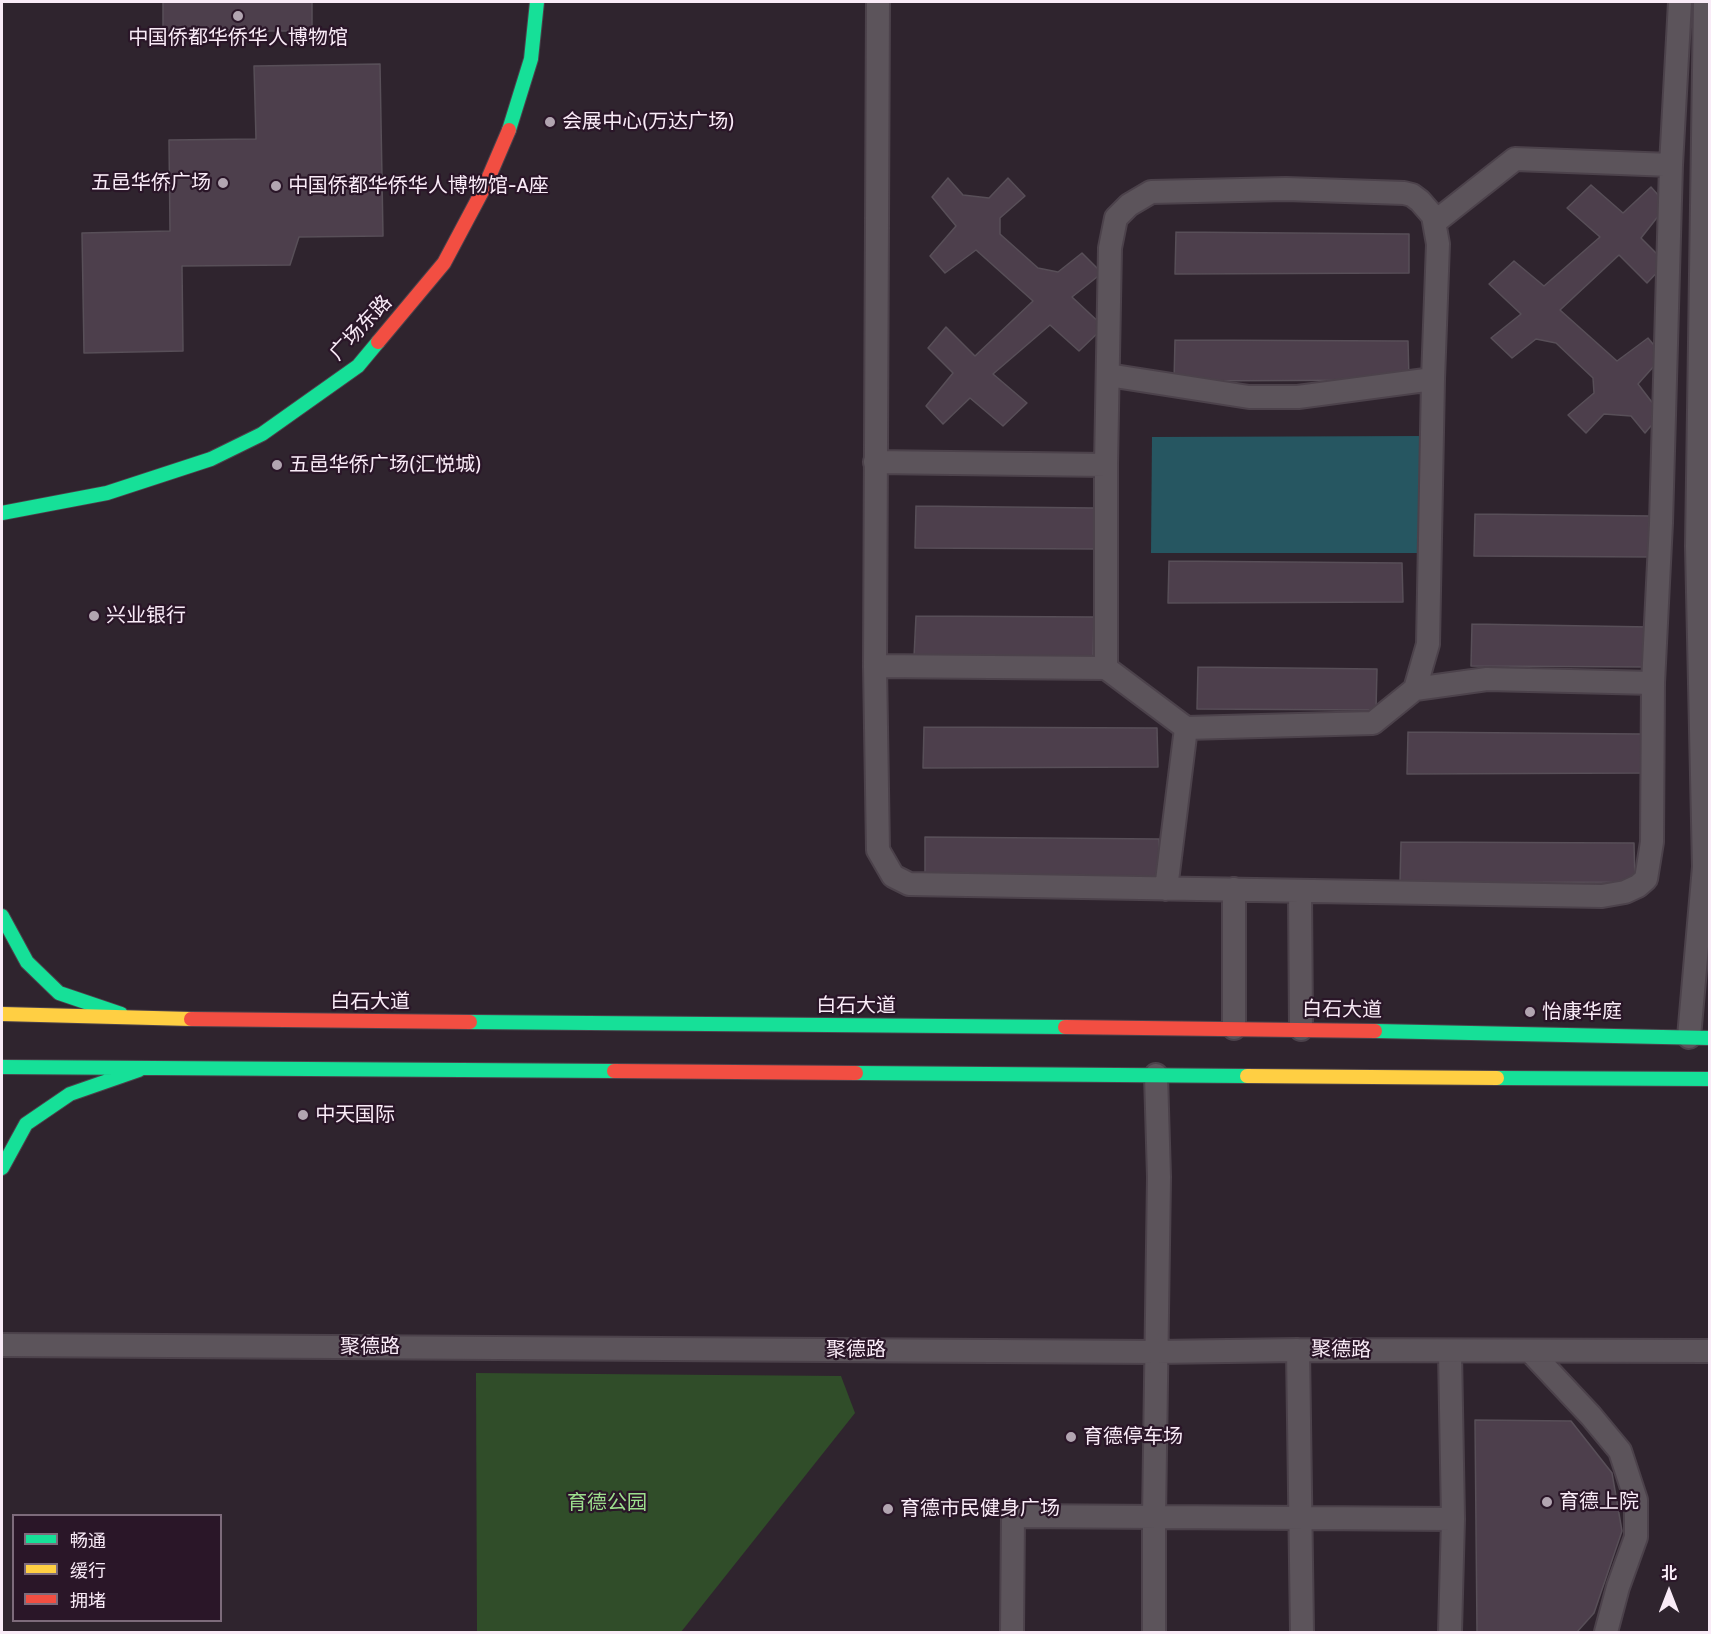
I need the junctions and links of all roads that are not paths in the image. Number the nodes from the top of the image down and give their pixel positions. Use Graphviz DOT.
graph roads {
  1 [pos="537,2"];
  2 [pos="878,2"];
  3 [pos="1680,2"];
  4 [pos="1706,6"];
  5 [pos="1671,165"];
  6 [pos="1435,222"];
  7 [pos="1108,375"];
  8 [pos="1433,379"];
  9 [pos="875,462"];
  10 [pos="1106,465"];
  11 [pos="2,513"];
  12 [pos="1703,546"];
  13 [pos="875,666"];
  14 [pos="1106,668"];
  15 [pos="1653,683"];
  16 [pos="1415,689"];
  17 [pos="1186,728"];
  18 [pos="1707,867"];
  19 [pos="1166,889"];
  20 [pos="1234,890"];
  21 [pos="1300,891"];
  22 [pos="2,916"];
  23 [pos="2,1014"];
  24 [pos="136,1019"];
  25 [pos="1234,1028"];
  26 [pos="1301,1029"];
  27 [pos="1699,1037"];
  28 [pos="2,1067"];
  29 [pos="148,1067"];
  30 [pos="1156,1075"];
  31 [pos="1710,1078"];
  32 [pos="2,1168"];
  33 [pos="2,1345"];
  34 [pos="1298,1350"];
  35 [pos="1530,1350"];
  36 [pos="1710,1351"];
  37 [pos="1157,1352"];
  38 [pos="1450,1352"];
  39 [pos="1299,1517"];
  40 [pos="1154,1518"];
  41 [pos="1453,1519"];
  42 [pos="1012,1632"];
  43 [pos="1154,1632"];
  44 [pos="1302,1632"];
  45 [pos="1450,1632"];
  46 [pos="1606,1632"];
  1 -- 11 [label="main road, 广场东路"];
  2 -- 9 [label="street"];
  3 -- 5 [label="street"];
  4 -- 12 [label="street"];
  5 -- 6 [label="street"];
  5 -- 15 [label="street"];
  6 -- 7 [label="street"];
  6 -- 8 [label="street"];
  7 -- 8 [label="street"];
  7 -- 10 [label="street"];
  8 -- 16 [label="street"];
  9 -- 10 [label="street"];
  9 -- 13 [label="street"];
  10 -- 14 [label="street"];
  12 -- 18 [label="street"];
  13 -- 14 [label="street"];
  13 -- 19 [label="street"];
  14 -- 17 [label="street"];
  15 -- 16 [label="street"];
  15 -- 21 [label="street"];
  16 -- 17 [label="street"];
  17 -- 19 [label="street"];
  18 -- 27 [label="street"];
  19 -- 20 [label="street"];
  20 -- 21 [label="street"];
  20 -- 25 [label="street"];
  21 -- 26 [label="street"];
  22 -- 24 [label="main road"];
  23 -- 24 [label="main road, 白石大道"];
  24 -- 25 [label="main road, 白石大道"];
  25 -- 26 [label="main road, 白石大道"];
  26 -- 27 [label="main road, 白石大道"];
  28 -- 29 [label="main road"];
  29 -- 30 [label="main road"];
  29 -- 32 [label="main road"];
  30 -- 31 [label="main road"];
  30 -- 37 [label="street"];
  33 -- 37 [label="street, 聚德路"];
  34 -- 37 [label="street, 聚德路"];
  34 -- 38 [label="street, 聚德路"];
  34 -- 39 [label="street"];
  35 -- 36 [label="street, 聚德路"];
  35 -- 38 [label="street, 聚德路"];
  35 -- 46 [label="street"];
  37 -- 40 [label="street"];
  38 -- 41 [label="street"];
  39 -- 40 [label="street"];
  39 -- 41 [label="street"];
  39 -- 44 [label="street"];
  40 -- 42 [label="street"];
  40 -- 43 [label="street"];
  41 -- 45 [label="street"];
}
